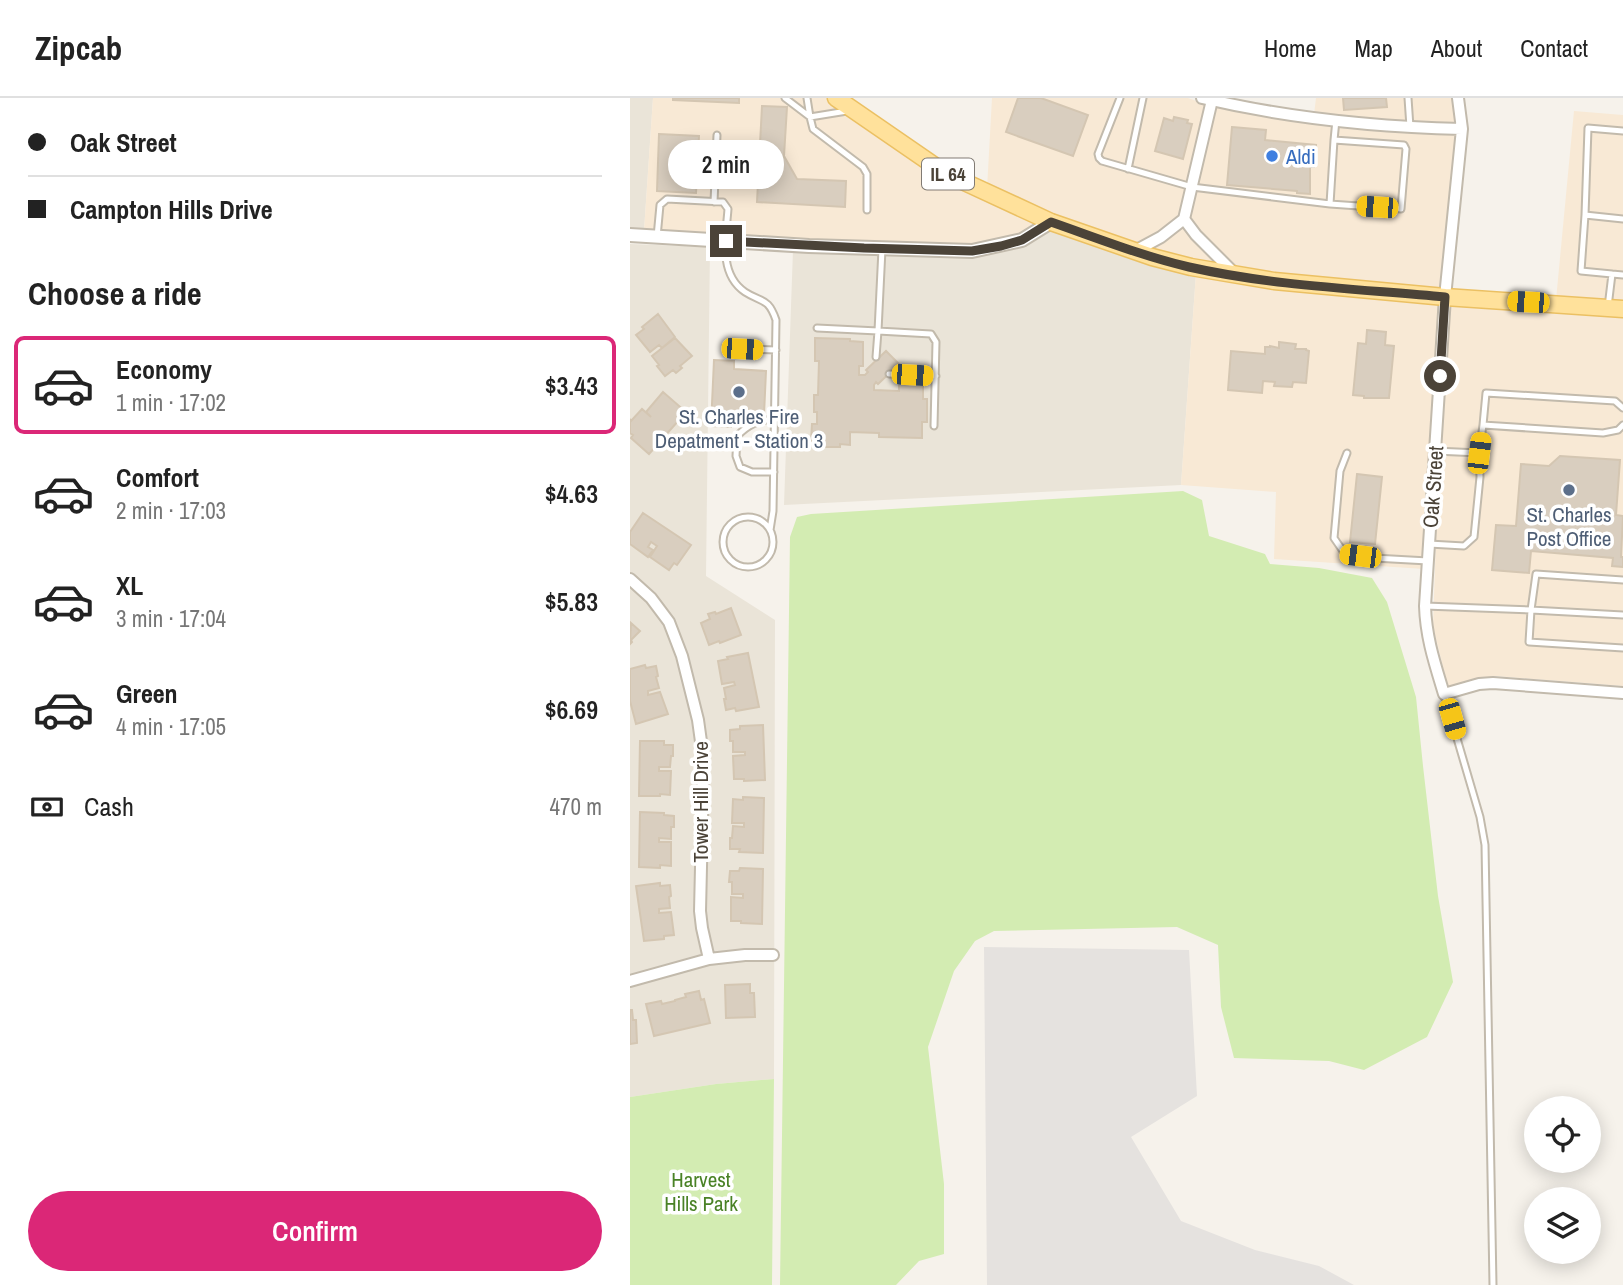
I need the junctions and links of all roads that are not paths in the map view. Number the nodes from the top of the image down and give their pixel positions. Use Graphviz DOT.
graph roads {
  1 [pos="785,98"];
  2 [pos="807,98"];
  3 [pos="836,98"];
  4 [pos="1120,98"];
  5 [pos="1143,98"];
  6 [pos="1408,98"];
  7 [pos="1458,98"];
  8 [pos="1207,99"];
  9 [pos="854,110"];
  10 [pos="810,117"];
  11 [pos="1336,120"];
  12 [pos="1410,127"];
  13 [pos="1462,129"];
  14 [pos="1623,131"];
  15 [pos="717,135"];
  16 [pos="1334,140"];
  17 [pos="1128,169"];
  18 [pos="1192,187"];
  19 [pos="714,202"];
  20 [pos="1330,204"];
  21 [pos="867,209"];
  22 [pos="1585,215"];
  23 [pos="1184,219"];
  24 [pos="1623,219"];
  25 [pos="1051,222"];
  26 [pos="630,235"];
  27 [pos="657,237"];
  28 [pos="726,241"];
  29 [pos="881,249"];
  30 [pos="1135,251"];
  31 [pos="1612,274"];
  32 [pos="1236,275"];
  33 [pos="1623,275"];
  34 [pos="1445,297"];
  35 [pos="1615,308"];
  36 [pos="817,328"];
  37 [pos="878,331"];
  38 [pos="742,349"];
  39 [pos="776,350"];
  40 [pos="876,357"];
  41 [pos="889,374"];
  42 [pos="936,376"];
  43 [pos="1623,408"];
  44 [pos="775,419"];
  45 [pos="1483,425"];
  46 [pos="1623,425"];
  47 [pos="934,426"];
  48 [pos="1435,450"];
  49 [pos="1347,453"];
  50 [pos="1479,453"];
  51 [pos="774,472"];
  52 [pos="770,530"];
  53 [pos="1429,544"];
  54 [pos="1428,561"];
  55 [pos="630,579"];
  56 [pos="1623,580"];
  57 [pos="1426,606"];
  58 [pos="1531,610"];
  59 [pos="1623,615"];
  60 [pos="1623,648"];
  61 [pos="1623,693"];
  62 [pos="1444,694"];
  63 [pos="773,955"];
  64 [pos="709,959"];
  65 [pos="630,981"];
  66 [pos="1493,1285"];
  1 -- 10 [label="lane"];
  2 -- 10 [label="lane"];
  3 -- 9 [label="main road, IL 64"];
  4 -- 17 [label="lane"];
  5 -- 17 [label="lane"];
  6 -- 12 [label="lane"];
  7 -- 13 [label="street, Oak Street"];
  8 -- 11 [label="street"];
  8 -- 18 [label="street"];
  9 -- 10 [label="lane"];
  9 -- 25 [label="main road, IL 64"];
  10 -- 21 [label="lane"];
  11 -- 12 [label="street"];
  11 -- 16 [label="lane"];
  12 -- 13 [label="street"];
  13 -- 34 [label="street, Oak Street"];
  14 -- 22 [label="lane"];
  15 -- 19 [label="lane"];
  16 -- 20 [label="lane"];
  16 -- 20 [label="lane"];
  17 -- 18 [label="lane"];
  18 -- 20 [label="lane"];
  18 -- 23 [label="street"];
  19 -- 27 [label="lane"];
  19 -- 28 [label="lane"];
  22 -- 24 [label="lane"];
  22 -- 31 [label="lane"];
  23 -- 30 [label="street"];
  23 -- 32 [label="street"];
  25 -- 29 [label="street"];
  25 -- 30 [label="main road, IL 64"];
  26 -- 27 [label="street"];
  27 -- 28 [label="street"];
  28 -- 29 [label="street"];
  28 -- 39 [label="lane"];
  29 -- 37 [label="lane"];
  30 -- 32 [label="main road, IL 64"];
  31 -- 33 [label="lane"];
  31 -- 35 [label="lane"];
  32 -- 34 [label="main road, IL 64"];
  34 -- 35 [label="main road, IL 64"];
  34 -- 48 [label="street, Oak Street"];
  36 -- 37 [label="lane"];
  37 -- 40 [label="lane"];
  37 -- 42 [label="lane"];
  38 -- 39 [label="lane"];
  39 -- 44 [label="lane"];
  41 -- 42 [label="lane"];
  42 -- 47 [label="lane"];
  43 -- 45 [label="lane"];
  44 -- 51 [label="lane"];
  44 -- 51 [label="lane"];
  45 -- 46 [label="lane"];
  45 -- 50 [label="lane"];
  48 -- 50 [label="lane"];
  48 -- 53 [label="street, Oak Street"];
  49 -- 54 [label="lane"];
  50 -- 53 [label="lane"];
  51 -- 52 [label="lane"];
  52 -- 52 [label="lane"];
  53 -- 54 [label="street, Oak Street"];
  54 -- 57 [label="street, Oak Street"];
  55 -- 64 [label="street, Tower Hill Drive"];
  56 -- 58 [label="lane"];
  57 -- 58 [label="lane"];
  57 -- 62 [label="street, Oak Street"];
  58 -- 59 [label="lane"];
  58 -- 60 [label="lane"];
  61 -- 62 [label="street"];
  62 -- 66 [label="lane"];
  63 -- 64 [label="street"];
  64 -- 65 [label="street"];
}
